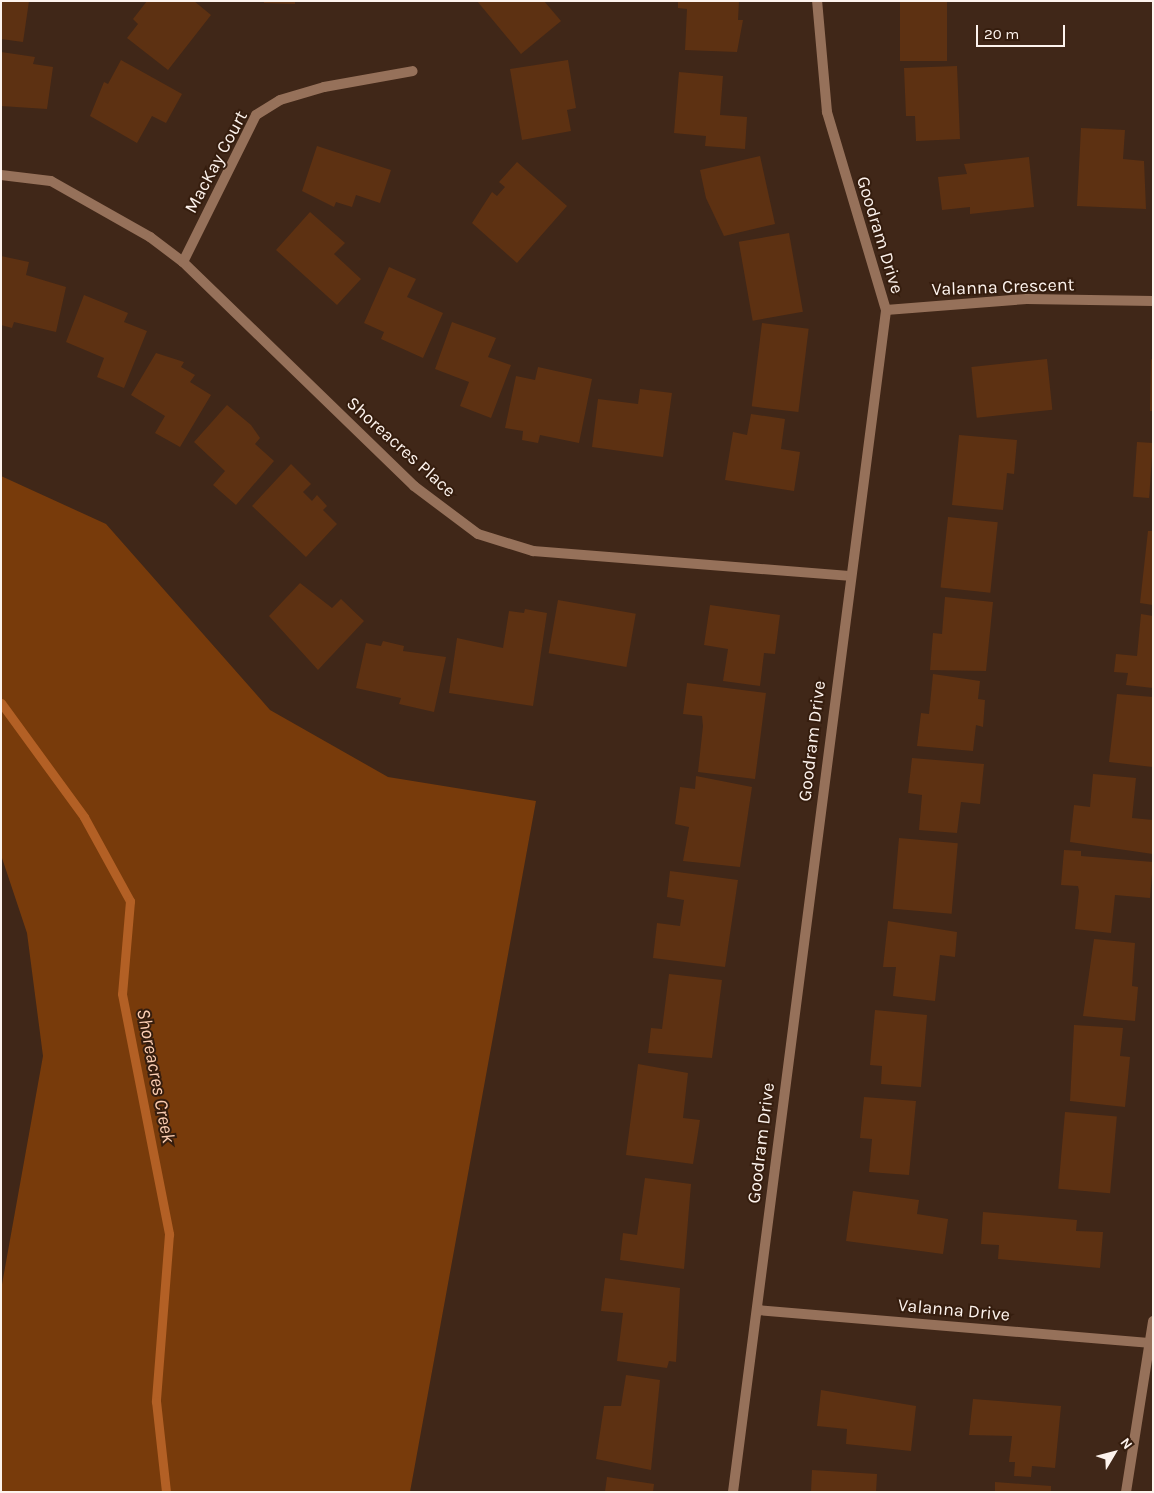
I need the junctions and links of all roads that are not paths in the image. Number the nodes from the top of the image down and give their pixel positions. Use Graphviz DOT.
graph roads {
  1 [pos="817,1"];
  2 [pos="413,72"];
  3 [pos="1,175"];
  4 [pos="183,262"];
  5 [pos="1153,301"];
  6 [pos="886,310"];
  7 [pos="850,576"];
  8 [pos="757,1310"];
  9 [pos="1153,1320"];
  10 [pos="1149,1343"];
  11 [pos="733,1492"];
  12 [pos="1126,1492"];
  1 -- 6 [label="street, Goodram Drive"];
  2 -- 4 [label="street, MacKay Court"];
  3 -- 4 [label="street, Shoreacres Place"];
  4 -- 7 [label="street, Shoreacres Place"];
  5 -- 6 [label="street, Valanna Crescent"];
  6 -- 7 [label="street, Goodram Drive"];
  7 -- 8 [label="street, Goodram Drive"];
  8 -- 10 [label="street, Valanna Drive"];
  8 -- 11 [label="street, Goodram Drive"];
  9 -- 10 [label="street"];
  10 -- 12 [label="street"];
}
